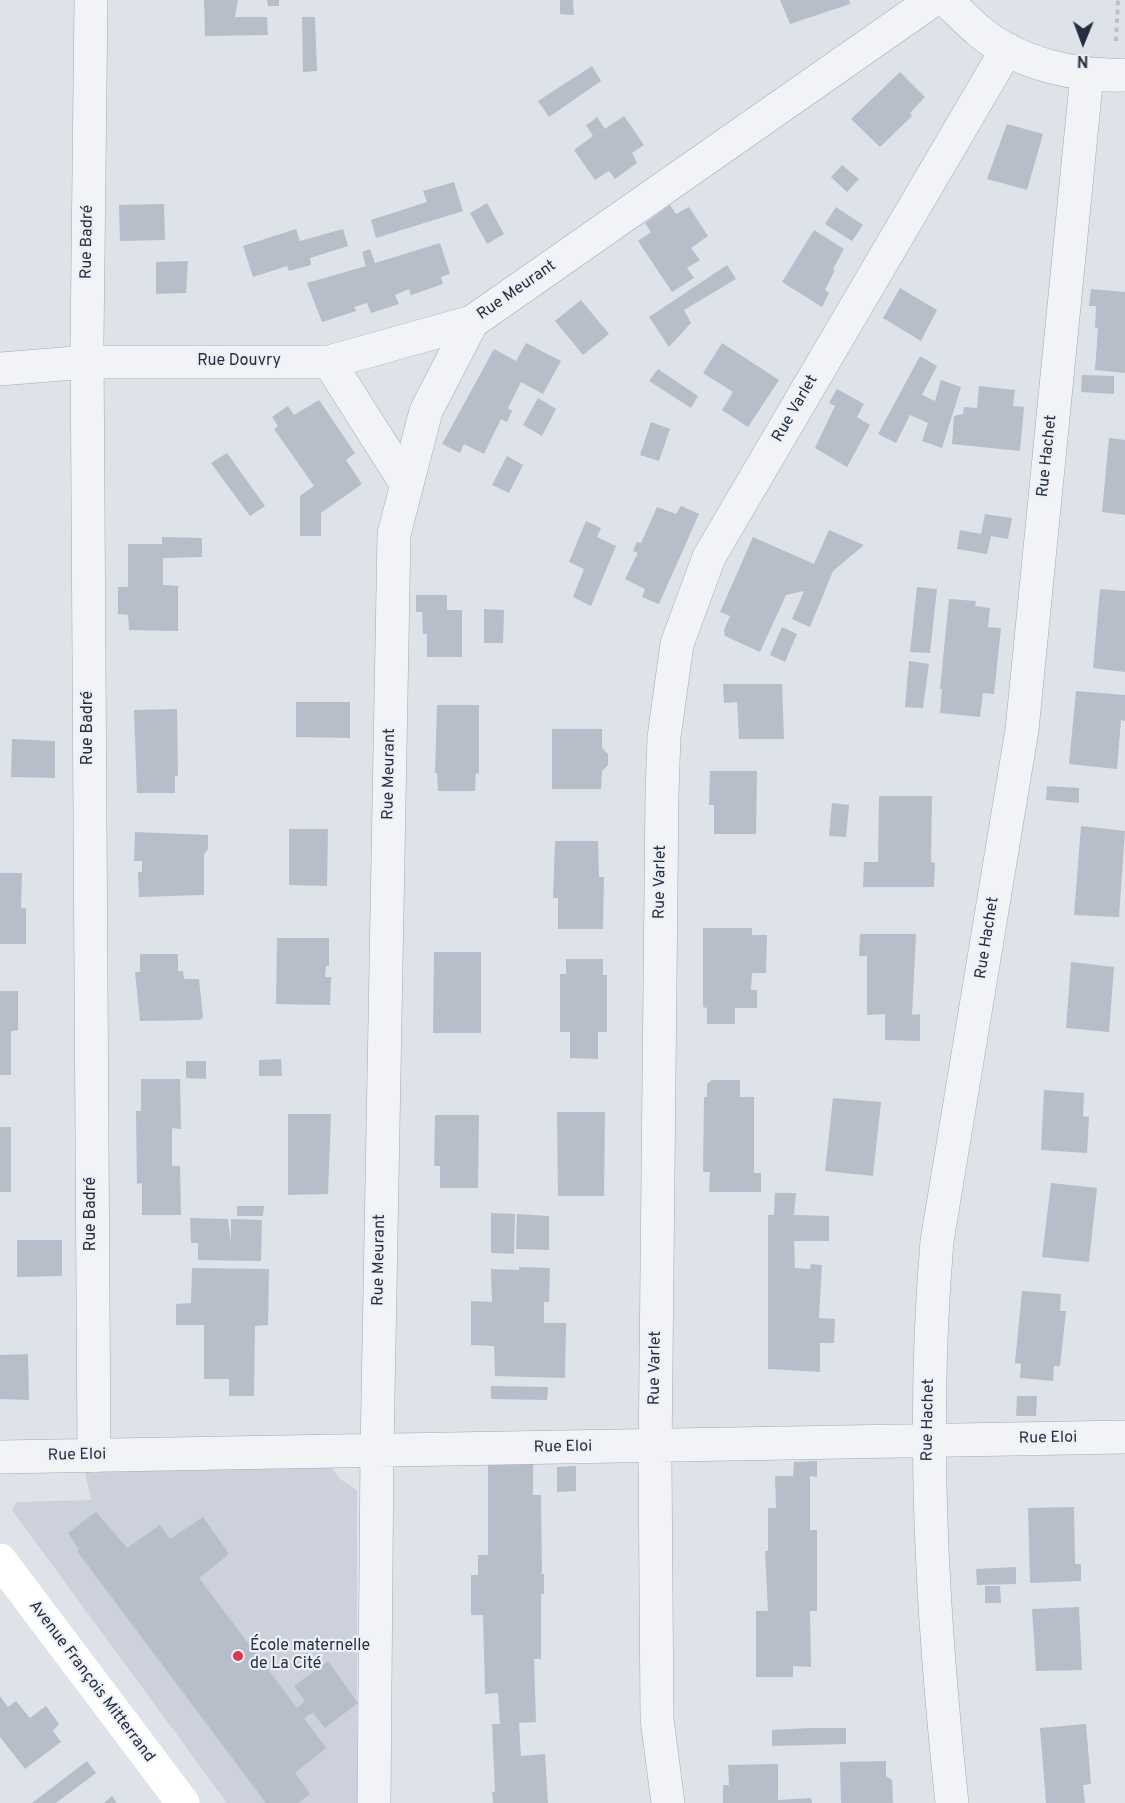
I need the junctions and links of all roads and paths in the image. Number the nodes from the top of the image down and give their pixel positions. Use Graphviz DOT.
graph roads {
  1 [pos="91,0"];
  2 [pos="933,0"];
  3 [pos="946,0"];
  4 [pos="1007,49"];
  5 [pos="1087,74"];
  6 [pos="1125,75"];
  7 [pos="472,322"];
  8 [pos="87,362"];
  9 [pos="329,362"];
  10 [pos="0,369"];
  11 [pos="407,485"];
  12 [pos="1125,1437"];
  13 [pos="928,1441"];
  14 [pos="655,1446"];
  15 [pos="377,1451"];
  16 [pos="94,1456"];
  17 [pos="0,1457"];
  18 [pos="0,1560"];
  19 [pos="183,1803"];
  20 [pos="374,1803"];
  21 [pos="668,1803"];
  22 [pos="952,1803"];
  1 -- 8 [label="street, Rue Badré"];
  2 -- 7 [label="street, Rue Meurant"];
  3 -- 4 [label="street"];
  4 -- 5 [label="street"];
  4 -- 14 [label="street, Rue Varlet"];
  5 -- 6 [label="street"];
  5 -- 13 [label="street, Rue Hachet"];
  7 -- 9 [label="street, Rue Douvry"];
  7 -- 11 [label="street, Rue Meurant"];
  8 -- 9 [label="street, Rue Douvry"];
  8 -- 10 [label="street, Rue Douvry"];
  8 -- 16 [label="street, Rue Badré"];
  9 -- 11 [label="street"];
  11 -- 15 [label="street, Rue Meurant"];
  12 -- 13 [label="street, Rue Eloi"];
  13 -- 14 [label="street, Rue Eloi"];
  13 -- 22 [label="street, Rue Hachet"];
  14 -- 15 [label="street, Rue Eloi"];
  14 -- 21 [label="street, Rue Varlet"];
  15 -- 16 [label="street, Rue Eloi"];
  15 -- 20 [label="street, Rue Meurant"];
  16 -- 17 [label="street, Rue Eloi"];
  18 -- 19 [label="main road, Avenue François Mitterrand"];
}
